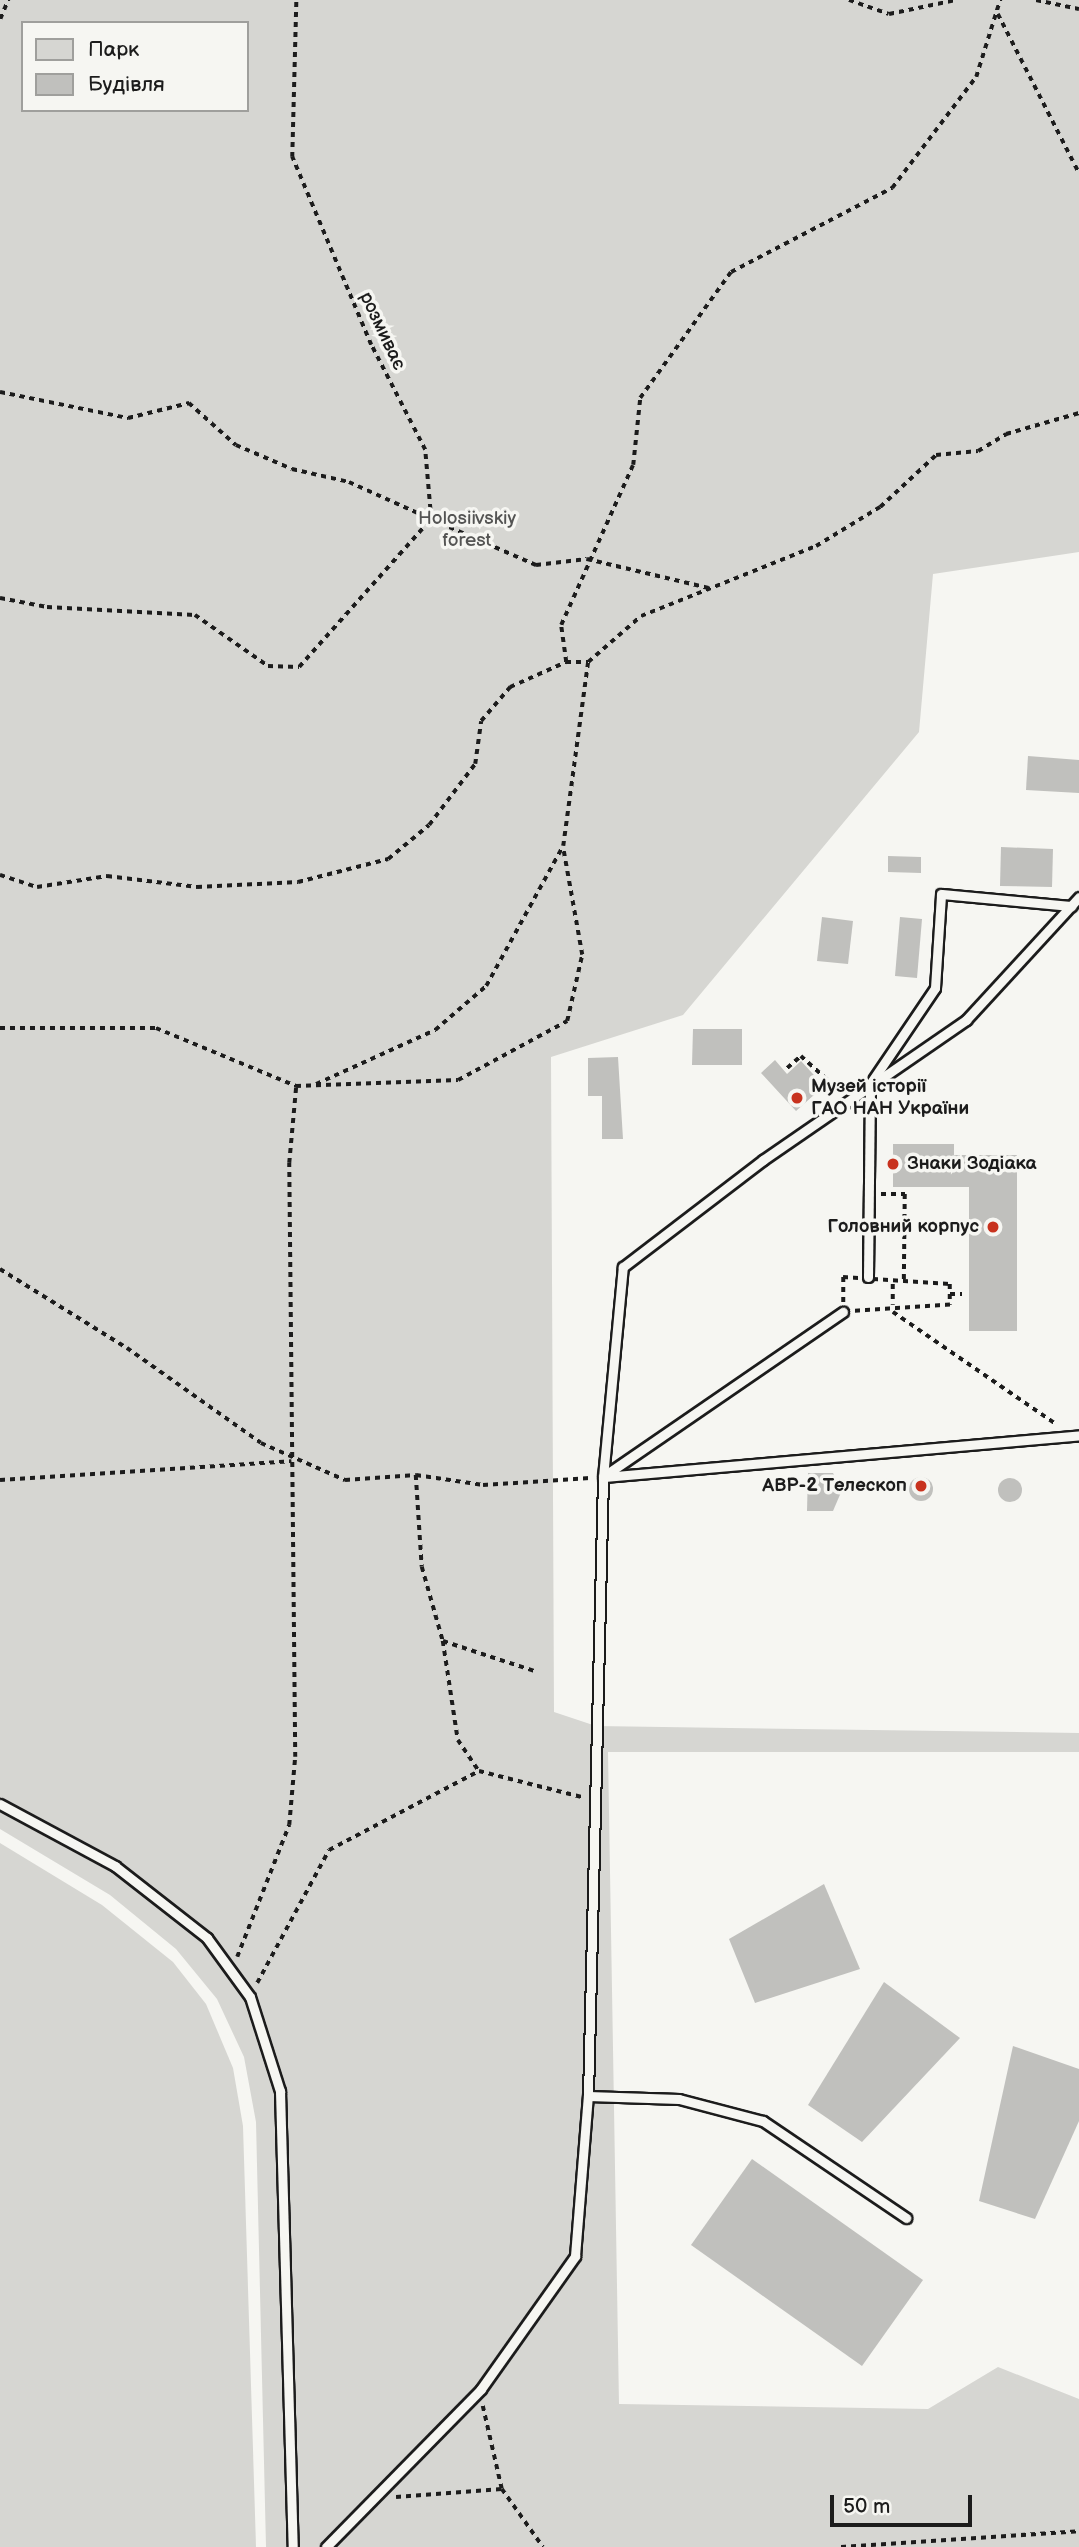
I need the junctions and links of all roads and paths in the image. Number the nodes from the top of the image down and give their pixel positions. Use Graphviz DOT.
graph roads {
  1 [pos="8,0"];
  2 [pos="296,0"];
  3 [pos="849,0"];
  4 [pos="956,0"];
  5 [pos="1000,0"];
  6 [pos="1036,0"];
  7 [pos="1079,9"];
  8 [pos="997,12"];
  9 [pos="0,19"];
  10 [pos="1079,173"];
  11 [pos="0,392"];
  12 [pos="1079,413"];
  13 [pos="431,519"];
  14 [pos="587,559"];
  15 [pos="711,589"];
  16 [pos="0,598"];
  17 [pos="566,662"];
  18 [pos="587,662"];
  19 [pos="563,846"];
  20 [pos="0,875"];
  21 [pos="1079,897"];
  22 [pos="1071,905"];
  23 [pos="0,1028"];
  24 [pos="787,1069"];
  25 [pos="316,1084"];
  26 [pos="870,1084"];
  27 [pos="296,1086"];
  28 [pos="849,1099"];
  29 [pos="869,1194"];
  30 [pos="0,1269"];
  31 [pos="868,1277"];
  32 [pos="893,1284"];
  33 [pos="904,1284"];
  34 [pos="950,1294"];
  35 [pos="962,1294"];
  36 [pos="893,1305"];
  37 [pos="843,1312"];
  38 [pos="893,1312"];
  39 [pos="1076,1435"];
  40 [pos="292,1461"];
  41 [pos="416,1475"];
  42 [pos="603,1477"];
  43 [pos="0,1480"];
  44 [pos="443,1641"];
  45 [pos="534,1671"];
  46 [pos="479,1772"];
  47 [pos="594,1800"];
  48 [pos="0,1804"];
  49 [pos="232,1968"];
  50 [pos="250,1997"];
  51 [pos="588,2096"];
  52 [pos="906,2218"];
  53 [pos="481,2389"];
  54 [pos="502,2489"];
  55 [pos="376,2498"];
  56 [pos="1079,2531"];
  57 [pos="293,2547"];
  58 [pos="326,2547"];
  59 [pos="543,2547"];
  60 [pos="841,2547"];
  1 -- 9 [label="path"];
  2 -- 13 [label="path, розмиває"];
  3 -- 4 [label="path"];
  5 -- 8 [label="path"];
  6 -- 7 [label="path"];
  8 -- 10 [label="path"];
  8 -- 14 [label="path"];
  11 -- 13 [label="path"];
  12 -- 15 [label="path"];
  13 -- 14 [label="path"];
  13 -- 16 [label="path"];
  14 -- 15 [label="path"];
  14 -- 17 [label="path"];
  15 -- 18 [label="path"];
  17 -- 18 [label="path"];
  17 -- 20 [label="path"];
  18 -- 19 [label="path"];
  19 -- 25 [label="path"];
  19 -- 25 [label="path"];
  21 -- 22 [label="lane"];
  22 -- 26 [label="lane"];
  22 -- 26 [label="lane"];
  23 -- 27 [label="path"];
  24 -- 28 [label="path"];
  25 -- 27 [label="path"];
  26 -- 28 [label="lane"];
  26 -- 29 [label="lane"];
  27 -- 40 [label="path"];
  28 -- 42 [label="lane"];
  29 -- 31 [label="lane"];
  29 -- 33 [label="path"];
  30 -- 40 [label="path"];
  31 -- 32 [label="path"];
  31 -- 37 [label="path"];
  32 -- 33 [label="path"];
  32 -- 36 [label="path"];
  33 -- 34 [label="path"];
  34 -- 35 [label="path"];
  34 -- 36 [label="path"];
  36 -- 38 [label="path"];
  37 -- 38 [label="path"];
  37 -- 42 [label="lane"];
  38 -- 39 [label="path"];
  39 -- 42 [label="lane"];
  40 -- 41 [label="path"];
  40 -- 43 [label="path"];
  40 -- 49 [label="path"];
  41 -- 42 [label="path"];
  41 -- 44 [label="path"];
  42 -- 47 [label="lane"];
  44 -- 45 [label="path"];
  44 -- 46 [label="path"];
  46 -- 47 [label="path"];
  46 -- 50 [label="path"];
  47 -- 51 [label="lane"];
  48 -- 49 [label="lane"];
  49 -- 50 [label="lane"];
  50 -- 57 [label="lane"];
  51 -- 52 [label="lane"];
  51 -- 53 [label="lane"];
  53 -- 54 [label="path"];
  53 -- 55 [label="lane"];
  54 -- 55 [label="path"];
  54 -- 59 [label="path"];
  55 -- 58 [label="lane"];
  56 -- 60 [label="path"];
}
